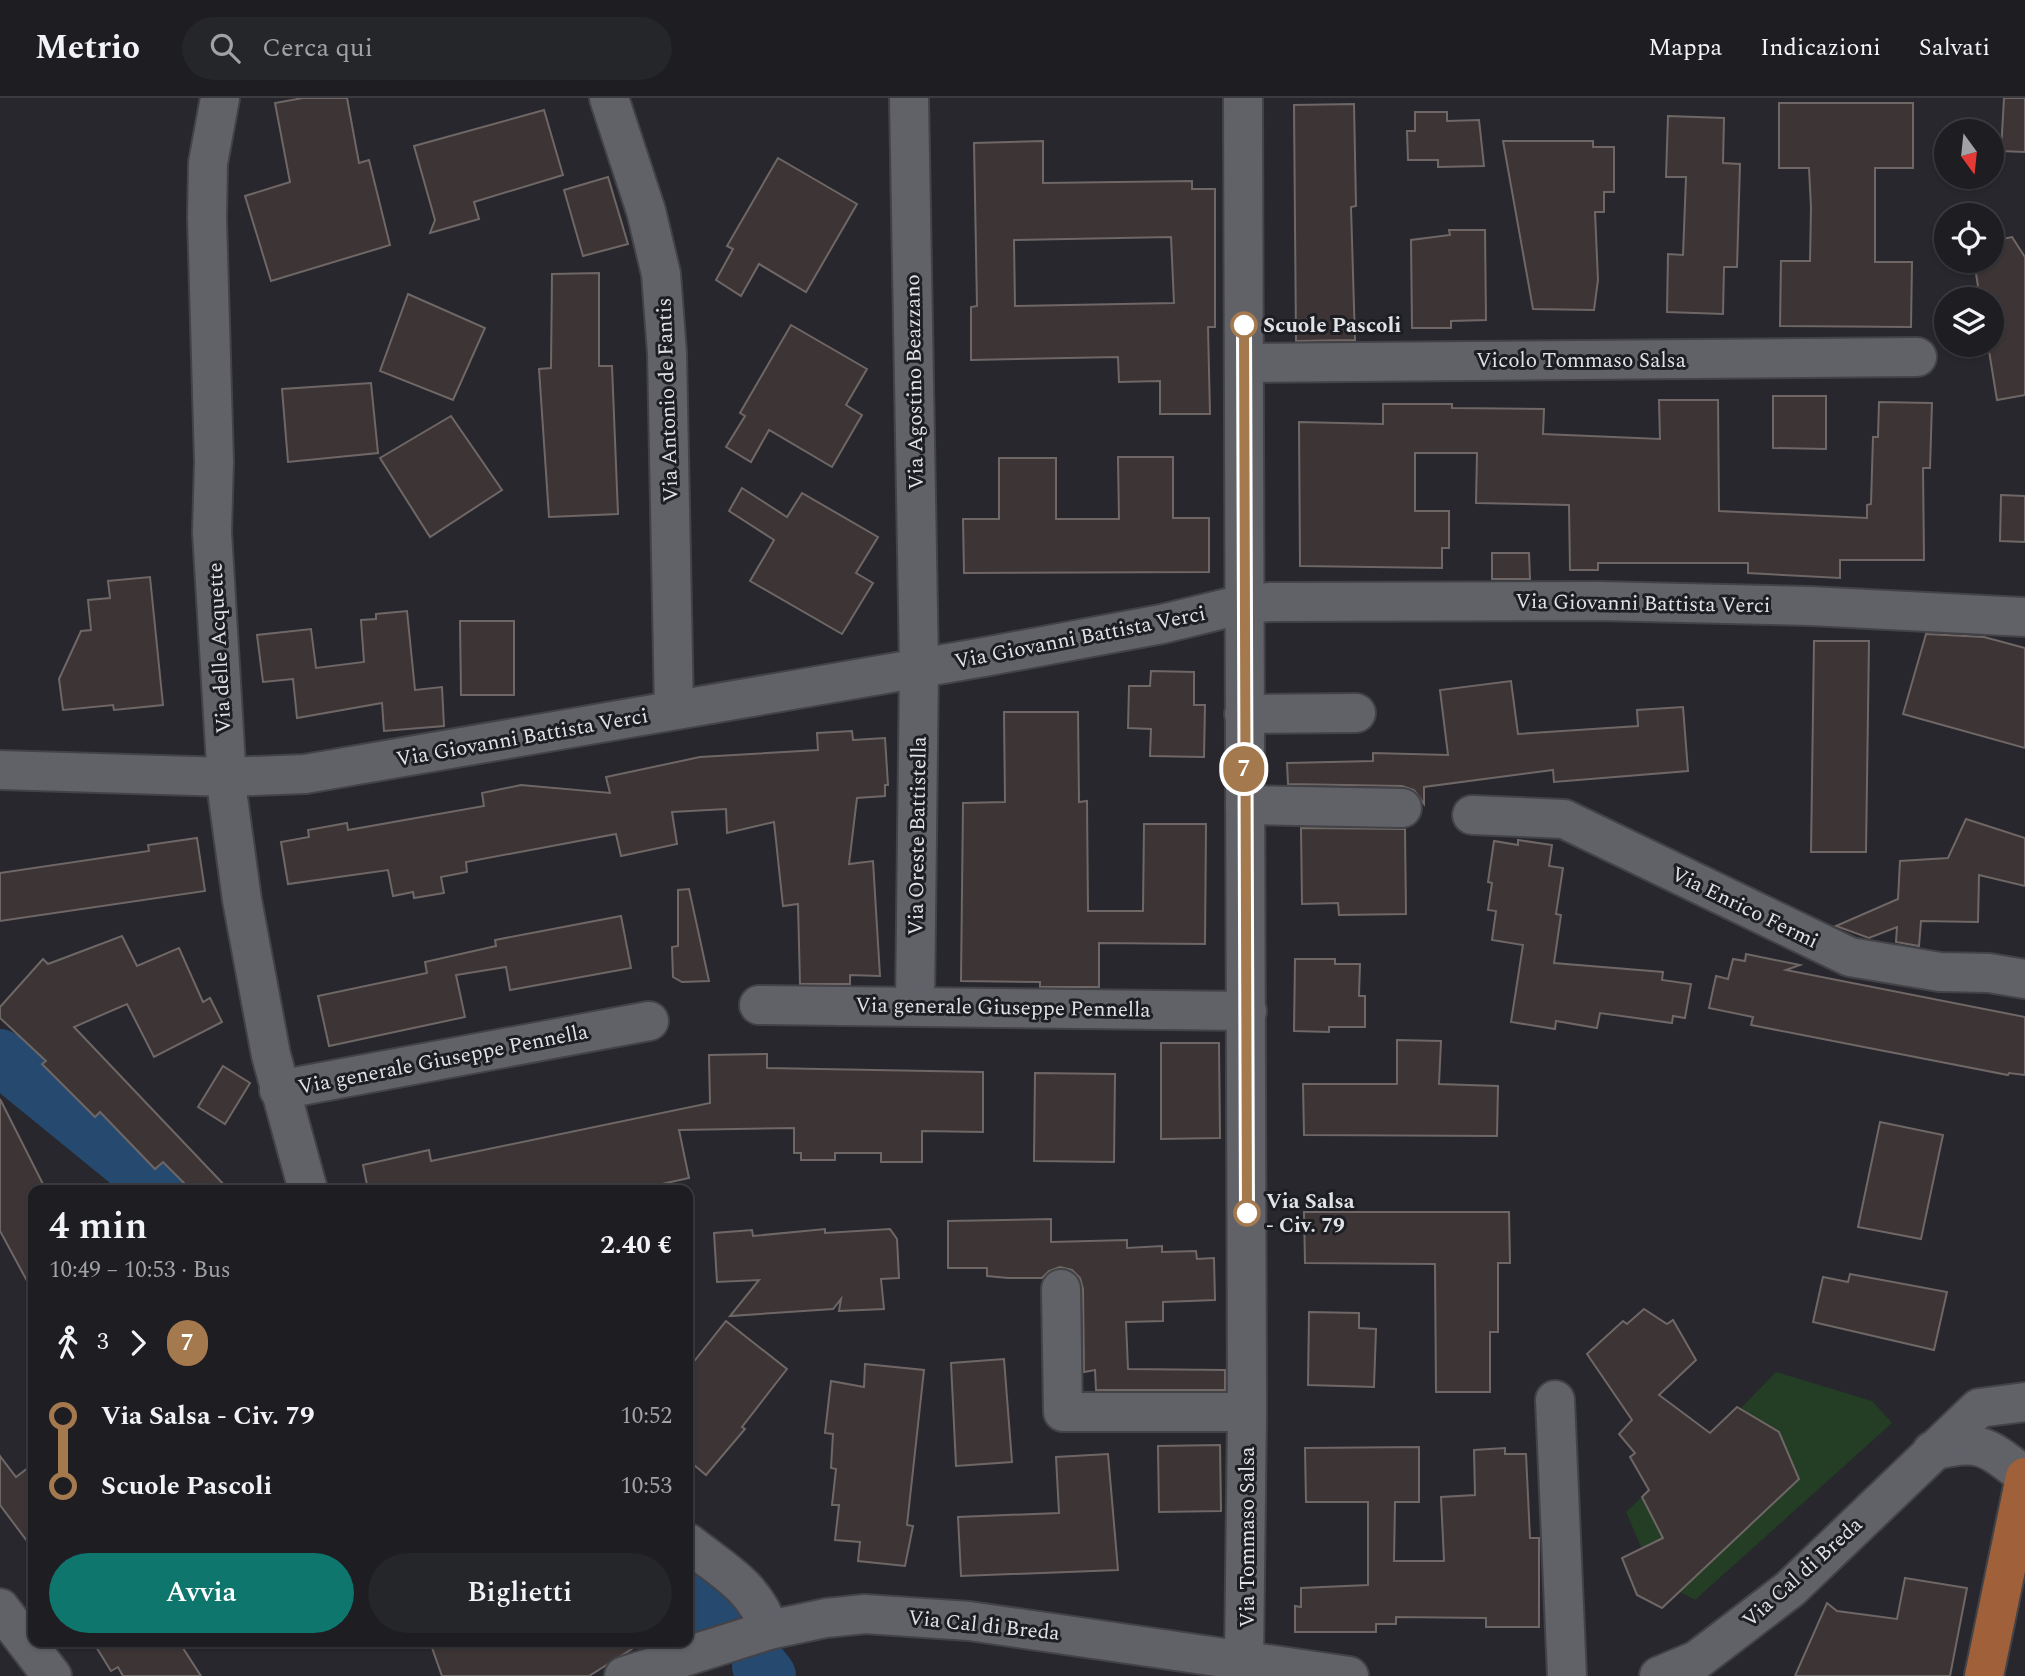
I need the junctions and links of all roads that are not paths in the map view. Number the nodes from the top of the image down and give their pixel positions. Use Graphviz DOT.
graph roads {
  1 [pos="220,98"];
  2 [pos="609,98"];
  3 [pos="909,98"];
  4 [pos="1242,98"];
  5 [pos="1917,357"];
  6 [pos="1244,363"];
  7 [pos="1244,604"];
  8 [pos="2025,617"];
  9 [pos="919,666"];
  10 [pos="674,710"];
  11 [pos="1356,713"];
  12 [pos="1244,714"];
  13 [pos="0,770"];
  14 [pos="227,777"];
  15 [pos="1245,805"];
  16 [pos="1402,808"];
  17 [pos="1472,815"];
  18 [pos="2025,979"];
  19 [pos="759,1005"];
  20 [pos="915,1005"];
  21 [pos="1247,1011"];
  22 [pos="649,1021"];
  23 [pos="279,1090"];
  24 [pos="307,1185"];
  25 [pos="1061,1289"];
  26 [pos="1555,1400"];
  27 [pos="2025,1402"];
  28 [pos="1247,1412"];
  29 [pos="1932,1451"];
  30 [pos="2025,1476"];
  31 [pos="693,1547"];
  32 [pos="0,1608"];
  33 [pos="769,1630"];
  34 [pos="28,1645"];
  35 [pos="30,1647"];
  36 [pos="1244,1661"];
  37 [pos="52,1676"];
  38 [pos="624,1676"];
  39 [pos="1349,1676"];
  40 [pos="1567,1676"];
  41 [pos="1660,1676"];
  42 [pos="1984,1676"];
  1 -- 14 [label="street, Via delle Acquette"];
  2 -- 10 [label="street, Via Antonio de Fantis"];
  3 -- 9 [label="street, Via Agostino Beazzano"];
  4 -- 6 [label="street, Via Tommaso Salsa"];
  5 -- 6 [label="street, Vicolo Tommaso Salsa"];
  6 -- 7 [label="street, Via Tommaso Salsa"];
  7 -- 8 [label="street, Via Giovanni Battista Verci"];
  7 -- 9 [label="street, Via Giovanni Battista Verci"];
  7 -- 12 [label="street, Via Tommaso Salsa"];
  9 -- 10 [label="street, Via Giovanni Battista Verci"];
  9 -- 20 [label="street, Via Oreste Battistella"];
  10 -- 14 [label="street, Via Giovanni Battista Verci"];
  11 -- 12 [label="street"];
  12 -- 15 [label="street, Via Tommaso Salsa"];
  13 -- 14 [label="street, Via Giovanni Battista Verci"];
  14 -- 23 [label="street, Via delle Acquette"];
  15 -- 16 [label="street"];
  15 -- 21 [label="street, Via Tommaso Salsa"];
  17 -- 18 [label="street, Via Enrico Fermi"];
  19 -- 20 [label="street, Via generale Giuseppe Pennella"];
  20 -- 21 [label="street, Via generale Giuseppe Pennella"];
  21 -- 28 [label="street, Via Tommaso Salsa"];
  22 -- 23 [label="street, Via generale Giuseppe Pennella"];
  23 -- 24 [label="street, Via delle Acquette"];
  25 -- 28 [label="street"];
  26 -- 40 [label="street"];
  27 -- 29 [label="street, Via Cal di Breda"];
  28 -- 36 [label="street, Via Tommaso Salsa"];
  29 -- 30 [label="street"];
  29 -- 41 [label="street, Via Cal di Breda"];
  30 -- 42 [label="main road"];
  31 -- 33 [label="street"];
  32 -- 34 [label="street"];
  33 -- 36 [label="street, Via Cal di Breda"];
  33 -- 38 [label="street, Via Cal di Breda"];
  35 -- 37 [label="street"];
  36 -- 39 [label="street, Via Cal di Breda"];
}
